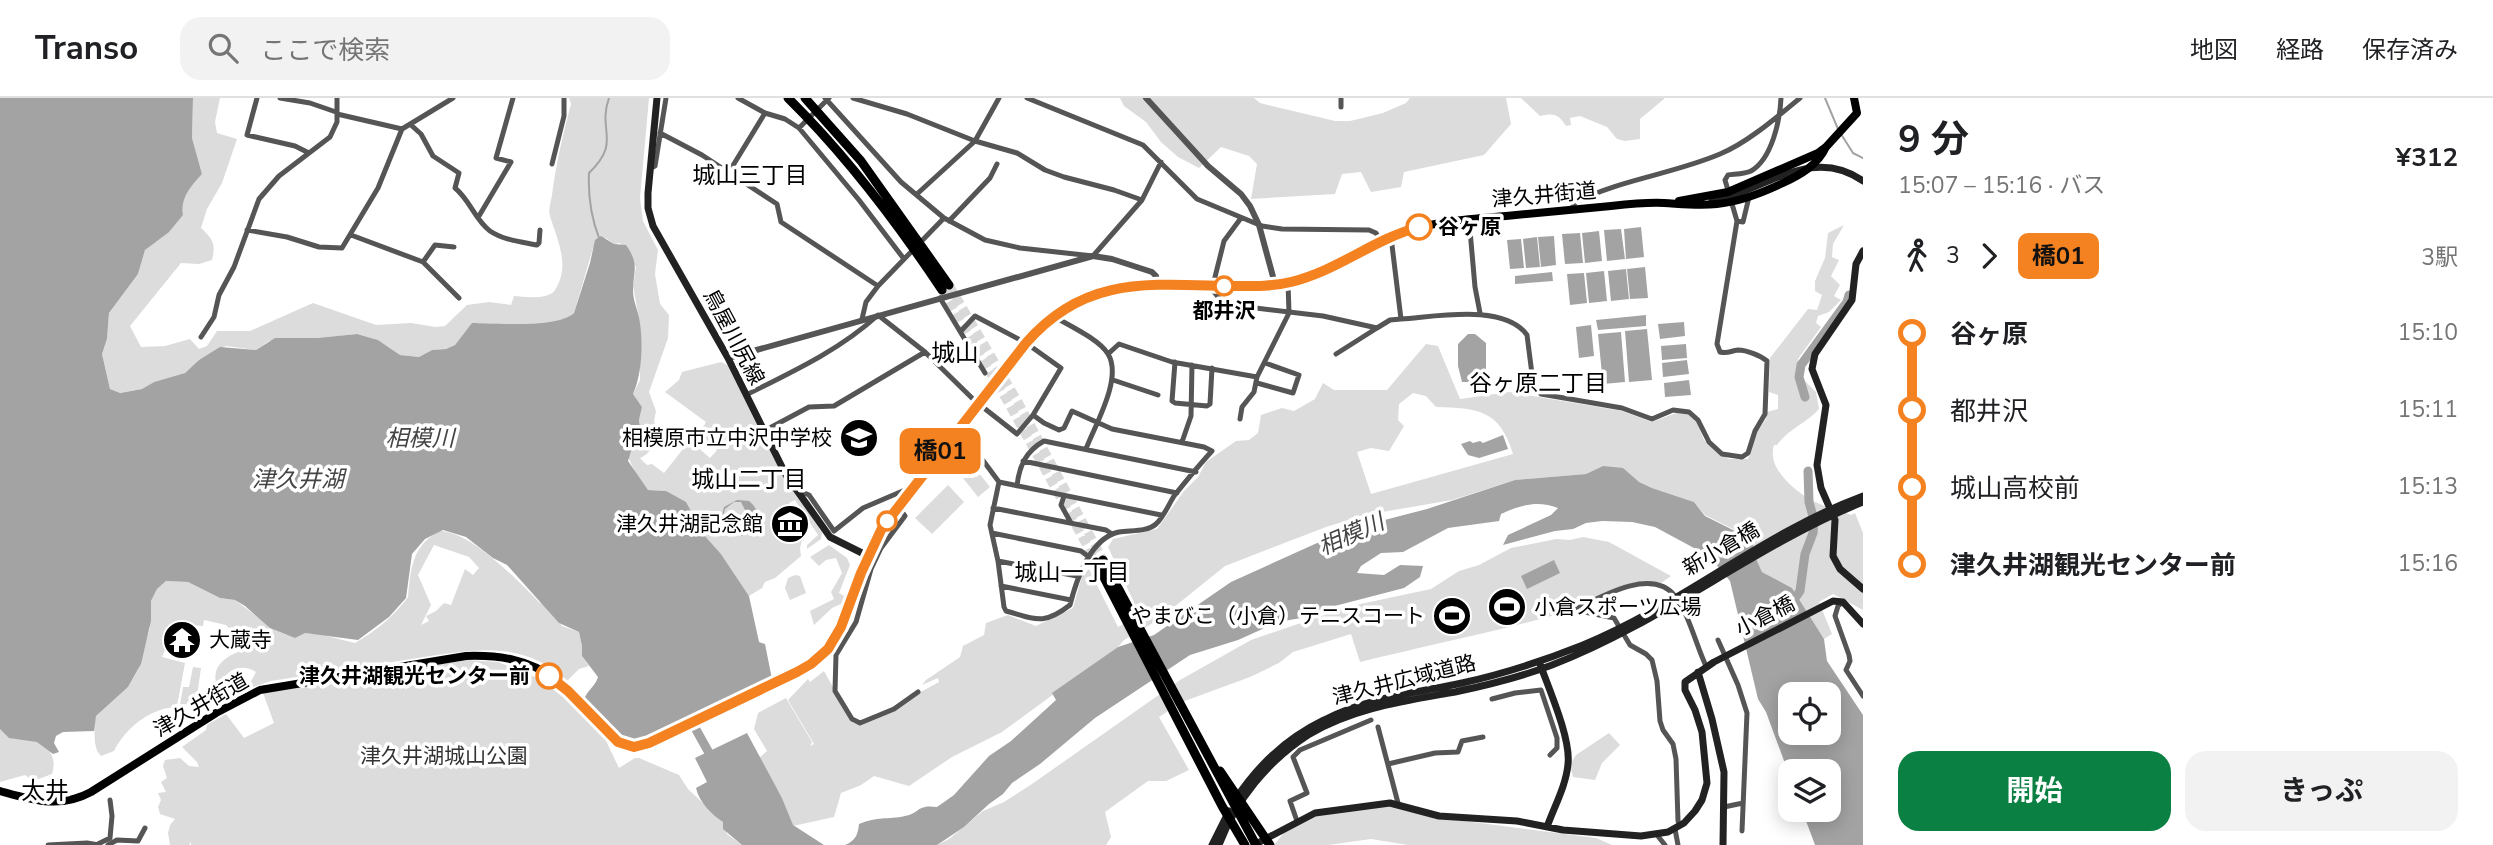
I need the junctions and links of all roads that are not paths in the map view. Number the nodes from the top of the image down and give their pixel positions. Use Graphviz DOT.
graph roads {
  1 [pos="257,98"];
  2 [pos="280,98"];
  3 [pos="337,98"];
  4 [pos="453,98"];
  5 [pos="513,98"];
  6 [pos="564,98"];
  7 [pos="657,98"];
  8 [pos="666,98"];
  9 [pos="738,98"];
  10 [pos="788,98"];
  11 [pos="805,98"];
  12 [pos="853,98"];
  13 [pos="999,98"];
  14 [pos="1027,98"];
  15 [pos="1146,98"];
  16 [pos="1341,98"];
  17 [pos="1781,98"];
  18 [pos="1800,98"];
  19 [pos="1853,98"];
  20 [pos="826,100"];
  21 [pos="1341,107"];
  22 [pos="1780,112"];
  23 [pos="336,113"];
  24 [pos="765,113"];
  25 [pos="1857,113"];
  26 [pos="1863,121"];
  27 [pos="411,125"];
  28 [pos="800,126"];
  29 [pos="402,129"];
  30 [pos="660,133"];
  31 [pos="975,141"];
  32 [pos="1826,147"];
  33 [pos="309,153"];
  34 [pos="1802,160"];
  35 [pos="1161,162"];
  36 [pos="997,163"];
  37 [pos="552,164"];
  38 [pos="650,168"];
  39 [pos="1808,169"];
  40 [pos="729,172"];
  41 [pos="1863,181"];
  42 [pos="917,194"];
  43 [pos="1747,195"];
  44 [pos="1729,197"];
  45 [pos="1142,200"];
  46 [pos="1573,209"];
  47 [pos="479,216"];
  48 [pos="1241,218"];
  49 [pos="1469,219"];
  50 [pos="947,220"];
  51 [pos="1740,221"];
  52 [pos="1433,224"];
  53 [pos="1259,225"];
  54 [pos="1421,227"];
  55 [pos="247,230"];
  56 [pos="540,230"];
  57 [pos="1410,230"];
  58 [pos="351,235"];
  59 [pos="1394,236"];
  60 [pos="1381,240"];
  61 [pos="454,247"];
  62 [pos="1863,251"];
  63 [pos="1093,256"];
  64 [pos="905,257"];
  65 [pos="424,262"];
  66 [pos="1859,279"];
  67 [pos="1288,282"];
  68 [pos="1275,284"];
  69 [pos="1157,285"];
  70 [pos="1211,285"];
  71 [pos="878,286"];
  72 [pos="944,291"];
  73 [pos="459,298"];
  74 [pos="1289,313"];
  75 [pos="1480,313"];
  76 [pos="878,315"];
  77 [pos="1053,316"];
  78 [pos="862,319"];
  79 [pos="1401,319"];
  80 [pos="1377,328"];
  81 [pos="961,331"];
  82 [pos="201,337"];
  83 [pos="1026,343"];
  84 [pos="925,352"];
  85 [pos="1108,354"];
  86 [pos="1336,354"];
  87 [pos="728,358"];
  88 [pos="1175,362"];
  89 [pos="1265,363"];
  90 [pos="1192,365"];
  91 [pos="985,368"];
  92 [pos="1212,368"];
  93 [pos="1299,375"];
  94 [pos="1309,378"];
  95 [pos="1113,380"];
  96 [pos="1257,380"];
  97 [pos="746,395"];
  98 [pos="1158,395"];
  99 [pos="978,403"];
  100 [pos="1191,405"];
  101 [pos="1033,415"];
  102 [pos="1240,419"];
  103 [pos="1096,421"];
  104 [pos="958,428"];
  105 [pos="764,431"];
  106 [pos="1182,442"];
  107 [pos="1086,449"];
  108 [pos="1023,461"];
  109 [pos="1196,472"];
  110 [pos="999,482"];
  111 [pos="1017,486"];
  112 [pos="912,487"];
  113 [pos="795,489"];
  114 [pos="1177,493"];
  115 [pos="1063,496"];
  116 [pos="1863,500"];
  117 [pos="898,506"];
  118 [pos="993,508"];
  119 [pos="1161,516"];
  120 [pos="1071,523"];
  121 [pos="992,533"];
  122 [pos="1112,534"];
  123 [pos="868,556"];
  124 [pos="1096,560"];
  125 [pos="998,561"];
  126 [pos="1077,576"];
  127 [pos="1001,586"];
  128 [pos="1863,589"];
  129 [pos="1071,600"];
  130 [pos="1843,602"];
  131 [pos="1575,610"];
  132 [pos="1564,615"];
  133 [pos="1863,624"];
  134 [pos="1718,640"];
  135 [pos="1577,651"];
  136 [pos="1540,665"];
  137 [pos="1706,666"];
  138 [pos="1698,672"];
  139 [pos="918,692"];
  140 [pos="1863,696"];
  141 [pos="1492,699"];
  142 [pos="1555,718"];
  143 [pos="1371,720"];
  144 [pos="1378,727"];
  145 [pos="1483,737"];
  146 [pos="1550,755"];
  147 [pos="1388,764"];
  148 [pos="1209,765"];
  149 [pos="0,791"];
  150 [pos="1231,793"];
  151 [pos="110,800"];
  152 [pos="1398,803"];
  153 [pos="1743,803"];
  154 [pos="1724,807"];
  155 [pos="1297,821"];
  156 [pos="1548,827"];
  157 [pos="1678,827"];
  158 [pos="145,828"];
  159 [pos="1742,831"];
  160 [pos="1657,835"];
  161 [pos="1262,842"];
  162 [pos="48,845"];
  163 [pos="98,845"];
  164 [pos="108,845"];
  165 [pos="1212,845"];
  166 [pos="1219,845"];
  167 [pos="1245,845"];
  168 [pos="1665,845"];
  169 [pos="1678,845"];
  170 [pos="1723,845"];
  1 -- 33 [label="street"];
  2 -- 23 [label="street"];
  3 -- 23 [label="street"];
  4 -- 27 [label="street"];
  5 -- 47 [label="street"];
  6 -- 37 [label="street"];
  7 -- 38 [label="main road, 鳥屋川尻線"];
  8 -- 30 [label="street"];
  9 -- 24 [label="street"];
  10 -- 72 [label="highway"];
  11 -- 72 [label="highway"];
  12 -- 31 [label="street"];
  13 -- 31 [label="street"];
  14 -- 35 [label="street"];
  15 -- 53 [label="street"];
  16 -- 21 [label="street"];
  17 -- 22 [label="street"];
  18 -- 22 [label="street"];
  19 -- 25 [label="highway"];
  20 -- 28 [label="street"];
  20 -- 42 [label="street"];
  22 -- 44 [label="street"];
  22 -- 46 [label="street"];
  23 -- 29 [label="street"];
  23 -- 33 [label="street"];
  24 -- 28 [label="street"];
  24 -- 40 [label="street"];
  25 -- 26 [label="main road"];
  25 -- 32 [label="highway, 津久井街道"];
  27 -- 29 [label="street"];
  27 -- 47 [label="street"];
  28 -- 64 [label="street"];
  29 -- 58 [label="street"];
  30 -- 38 [label="street"];
  30 -- 40 [label="street"];
  31 -- 42 [label="street"];
  31 -- 45 [label="street"];
  32 -- 34 [label="highway, 津久井街道"];
  32 -- 39 [label="highway, 津久井街道"];
  33 -- 55 [label="street"];
  34 -- 39 [label="highway"];
  34 -- 44 [label="highway, 津久井街道"];
  35 -- 45 [label="street"];
  35 -- 48 [label="street"];
  36 -- 50 [label="street"];
  38 -- 87 [label="main road, 鳥屋川尻線"];
  39 -- 43 [label="highway, 津久井街道"];
  40 -- 71 [label="street"];
  41 -- 43 [label="main road"];
  42 -- 50 [label="street"];
  43 -- 44 [label="highway, 津久井街道"];
  43 -- 51 [label="street"];
  44 -- 46 [label="highway, 津久井街道"];
  44 -- 51 [label="street"];
  45 -- 63 [label="street"];
  46 -- 49 [label="highway, 津久井街道"];
  47 -- 56 [label="street"];
  48 -- 53 [label="street"];
  48 -- 70 [label="street"];
  49 -- 52 [label="highway, 津久井街道"];
  49 -- 75 [label="street"];
  50 -- 63 [label="street"];
  50 -- 64 [label="street"];
  51 -- 75 [label="street"];
  52 -- 54 [label="highway, 津久井街道"];
  52 -- 57 [label="street"];
  53 -- 60 [label="street"];
  53 -- 68 [label="street"];
  54 -- 57 [label="highway, 津久井街道"];
  54 -- 59 [label="street"];
  55 -- 58 [label="street"];
  55 -- 82 [label="street"];
  57 -- 59 [label="highway, 津久井街道"];
  58 -- 65 [label="street"];
  59 -- 60 [label="highway, 津久井街道"];
  59 -- 79 [label="street"];
  60 -- 67 [label="highway, 津久井街道"];
  61 -- 65 [label="street"];
  62 -- 66 [label="main road"];
  63 -- 69 [label="street"];
  63 -- 72 [label="street"];
  64 -- 71 [label="street"];
  65 -- 73 [label="street"];
  66 -- 128 [label="main road"];
  67 -- 68 [label="highway, 津久井街道"];
  67 -- 74 [label="street"];
  68 -- 70 [label="highway, 津久井街道"];
  69 -- 70 [label="highway, 津久井街道"];
  69 -- 77 [label="highway, 津久井街道"];
  70 -- 74 [label="street"];
  71 -- 78 [label="street"];
  72 -- 76 [label="street"];
  72 -- 81 [label="street"];
  74 -- 80 [label="street"];
  74 -- 89 [label="street"];
  75 -- 79 [label="street"];
  76 -- 78 [label="street"];
  76 -- 84 [label="street"];
  76 -- 97 [label="street"];
  77 -- 83 [label="highway, 津久井街道"];
  77 -- 85 [label="street"];
  78 -- 87 [label="street"];
  79 -- 80 [label="street"];
  80 -- 86 [label="street"];
  81 -- 83 [label="street"];
  81 -- 91 [label="street"];
  83 -- 99 [label="highway, 津久井街道"];
  83 -- 101 [label="street"];
  84 -- 99 [label="street"];
  84 -- 105 [label="street"];
  85 -- 88 [label="street"];
  85 -- 95 [label="street"];
  87 -- 97 [label="main road, 鳥屋川尻線"];
  88 -- 90 [label="street"];
  88 -- 100 [label="street"];
  89 -- 93 [label="street"];
  89 -- 96 [label="street"];
  90 -- 92 [label="street"];
  90 -- 100 [label="street"];
  92 -- 96 [label="street"];
  92 -- 100 [label="street"];
  93 -- 94 [label="street"];
  93 -- 96 [label="street"];
  95 -- 98 [label="street"];
  95 -- 103 [label="street"];
  96 -- 102 [label="street"];
  97 -- 105 [label="main road, 鳥屋川尻線"];
  99 -- 101 [label="street"];
  99 -- 104 [label="highway, 津久井街道"];
  100 -- 106 [label="street"];
  101 -- 103 [label="street"];
  103 -- 106 [label="street"];
  103 -- 107 [label="street"];
  104 -- 110 [label="street"];
  104 -- 112 [label="highway, 津久井街道"];
  105 -- 113 [label="main road, 鳥屋川尻線"];
  106 -- 109 [label="street"];
  107 -- 108 [label="street"];
  107 -- 109 [label="street"];
  108 -- 111 [label="street"];
  108 -- 114 [label="street"];
  109 -- 114 [label="street"];
  110 -- 111 [label="street"];
  110 -- 118 [label="street"];
  111 -- 115 [label="street"];
  112 -- 113 [label="street"];
  112 -- 117 [label="highway, 津久井街道"];
  113 -- 123 [label="main road, 鳥屋川尻線"];
  114 -- 119 [label="street"];
  115 -- 119 [label="street"];
  115 -- 120 [label="street"];
  116 -- 135 [label="main road, 新小倉橋"];
  117 -- 123 [label="highway, 津久井街道"];
  117 -- 139 [label="street"];
  118 -- 120 [label="street"];
  118 -- 121 [label="street"];
  119 -- 122 [label="street"];
  120 -- 122 [label="street"];
  121 -- 124 [label="street"];
  121 -- 125 [label="street"];
  122 -- 124 [label="street"];
  123 -- 149 [label="highway, 津久井街道"];
  124 -- 126 [label="street"];
  124 -- 148 [label="highway"];
  124 -- 148 [label="highway"];
  125 -- 126 [label="street"];
  125 -- 127 [label="street"];
  126 -- 129 [label="street"];
  127 -- 129 [label="street"];
  127 -- 129 [label="street"];
  130 -- 133 [label="main road"];
  130 -- 137 [label="main road, 小倉橋"];
  130 -- 140 [label="street"];
  131 -- 132 [label="street"];
  131 -- 137 [label="street"];
  131 -- 157 [label="street"];
  134 -- 153 [label="street"];
  135 -- 136 [label="main road, 津久井広域道路"];
  136 -- 142 [label="main road"];
  136 -- 165 [label="main road, 津久井広域道路"];
  136 -- 166 [label="main road, 津久井広域道路"];
  137 -- 138 [label="main road, 小倉橋"];
  138 -- 154 [label="main road"];
  138 -- 157 [label="main road"];
  141 -- 142 [label="street"];
  142 -- 146 [label="street"];
  142 -- 156 [label="main road"];
  143 -- 155 [label="street"];
  144 -- 147 [label="street"];
  145 -- 147 [label="street"];
  147 -- 152 [label="street"];
  148 -- 150 [label="highway"];
  148 -- 167 [label="highway"];
  150 -- 161 [label="highway"];
  150 -- 161 [label="highway"];
  151 -- 163 [label="street"];
  152 -- 155 [label="main road"];
  152 -- 156 [label="main road"];
  153 -- 154 [label="street"];
  153 -- 159 [label="street"];
  154 -- 170 [label="main road"];
  155 -- 161 [label="main road"];
  156 -- 160 [label="main road"];
  157 -- 160 [label="main road"];
  157 -- 169 [label="street"];
  158 -- 164 [label="street"];
  160 -- 168 [label="street"];
  162 -- 163 [label="street"];
}
